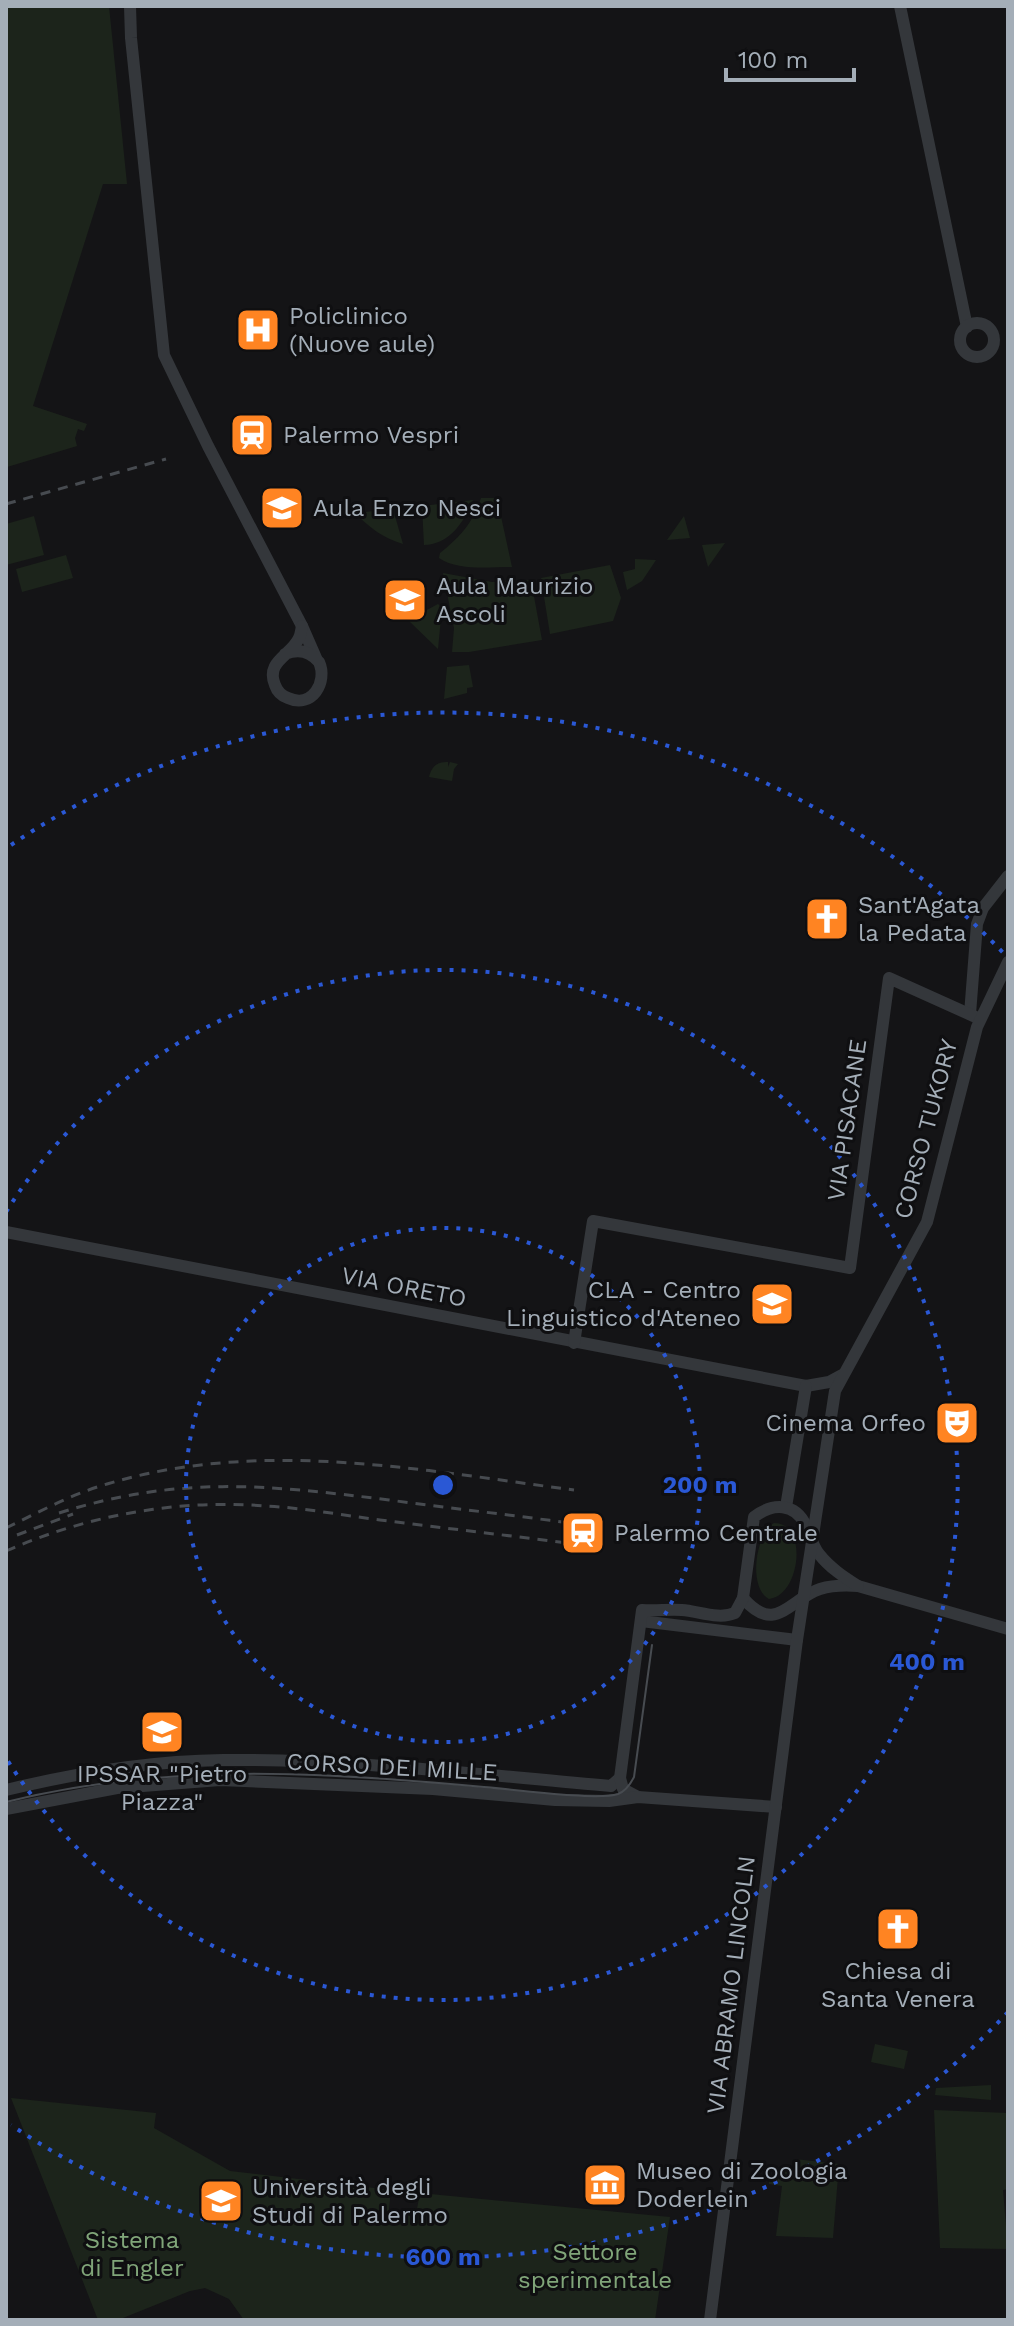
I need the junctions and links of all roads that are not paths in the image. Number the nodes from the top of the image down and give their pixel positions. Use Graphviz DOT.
graph roads {
  1 [pos="130,6"];
  2 [pos="900,6"];
  3 [pos="972,325"];
  4 [pos="991,331"];
  5 [pos="1008,336"];
  6 [pos="302,626"];
  7 [pos="285,654"];
  8 [pos="316,658"];
  9 [pos="1008,876"];
  10 [pos="1008,962"];
  11 [pos="975,1016"];
  12 [pos="6,1232"];
  13 [pos="574,1343"];
  14 [pos="844,1374"];
  15 [pos="800,1385"];
  16 [pos="786,1507"];
  17 [pos="811,1543"];
  18 [pos="858,1586"];
  19 [pos="743,1598"];
  20 [pos="803,1598"];
  21 [pos="640,1627"];
  22 [pos="1008,1629"];
  23 [pos="797,1640"];
  24 [pos="620,1778"];
  25 [pos="6,1790"];
  26 [pos="638,1797"];
  27 [pos="776,1807"];
  28 [pos="6,1809"];
  29 [pos="710,2320"];
  1 -- 6 [label="street"];
  2 -- 3 [label="street"];
  3 -- 4 [label="street"];
  3 -- 4 [label="street"];
  4 -- 5 [label="street"];
  6 -- 7 [label="street"];
  6 -- 8 [label="street"];
  7 -- 8 [label="street"];
  7 -- 8 [label="street"];
  9 -- 11 [label="street, CORSO TUKORY"];
  10 -- 11 [label="street, CORSO TUKORY"];
  11 -- 13 [label="street, VIA PISACANE"];
  11 -- 14 [label="street, CORSO TUKORY"];
  12 -- 13 [label="street, VIA ORETO"];
  13 -- 15 [label="street, VIA ORETO"];
  14 -- 15 [label="street"];
  14 -- 17 [label="street, CORSO TUKORY"];
  15 -- 16 [label="street"];
  16 -- 17 [label="street"];
  16 -- 19 [label="street"];
  17 -- 18 [label="street"];
  17 -- 20 [label="street, VIA ABRAMO LINCOLN"];
  18 -- 20 [label="street"];
  18 -- 22 [label="street"];
  19 -- 20 [label="street"];
  19 -- 21 [label="street"];
  20 -- 23 [label="street, VIA ABRAMO LINCOLN"];
  21 -- 23 [label="street"];
  21 -- 24 [label="street"];
  23 -- 27 [label="street, VIA ABRAMO LINCOLN"];
  24 -- 25 [label="street, CORSO DEI MILLE"];
  24 -- 26 [label="street"];
  26 -- 27 [label="street, CORSO DEI MILLE"];
  26 -- 28 [label="street, CORSO DEI MILLE"];
  27 -- 29 [label="street, VIA ABRAMO LINCOLN"];
}
